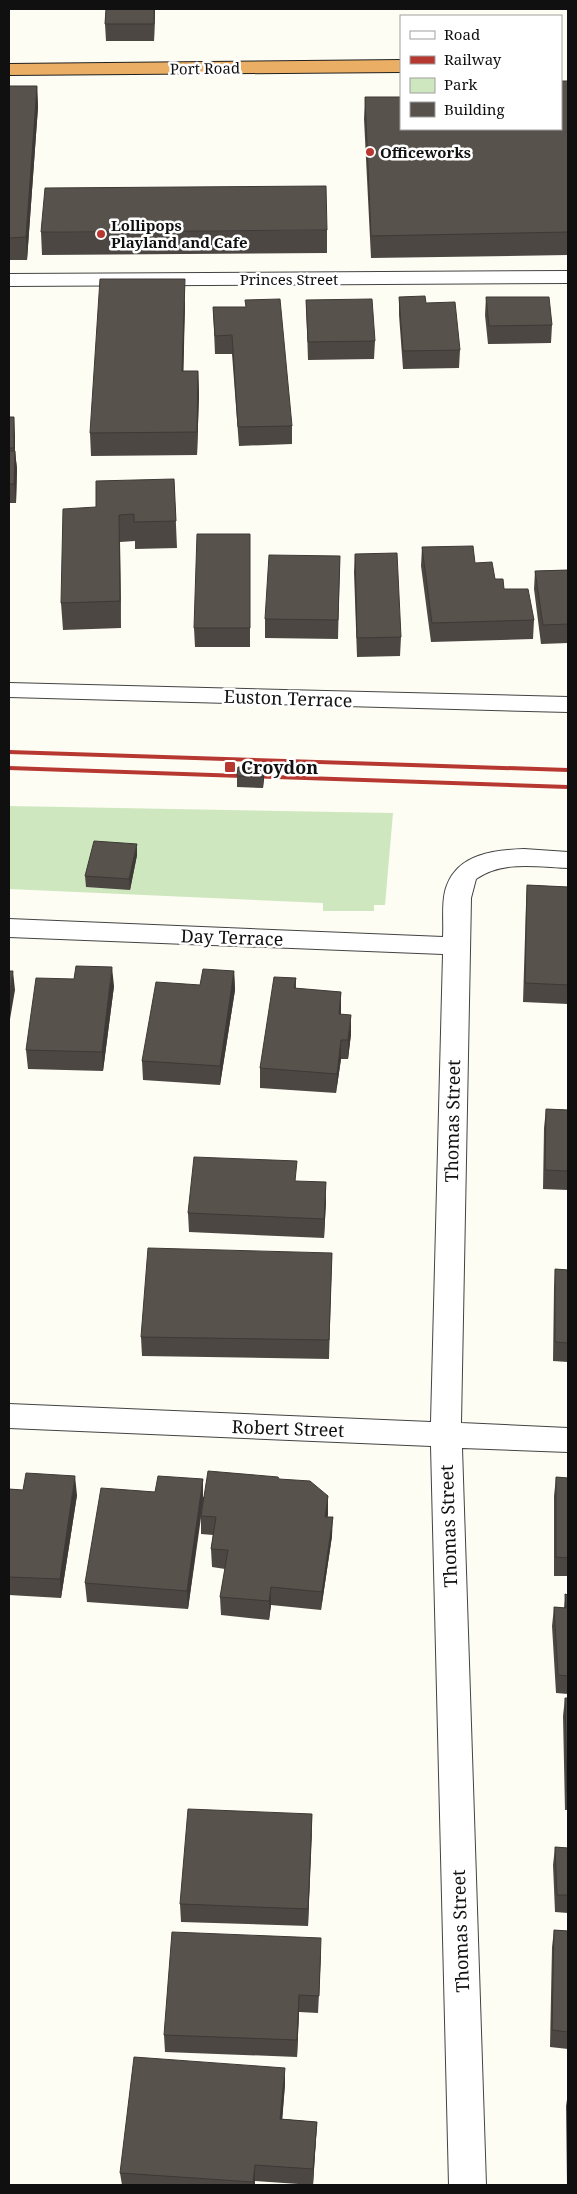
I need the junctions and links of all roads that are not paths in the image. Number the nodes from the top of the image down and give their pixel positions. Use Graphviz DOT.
graph roads {
  1 [pos="400,66"];
  2 [pos="9,70"];
  3 [pos="568,277"];
  4 [pos="9,280"];
  5 [pos="9,690"];
  6 [pos="568,705"];
  7 [pos="568,860"];
  8 [pos="9,928"];
  9 [pos="456,946"];
  10 [pos="9,1416"];
  11 [pos="446,1435"];
  12 [pos="568,1440"];
  13 [pos="467,2185"];
  1 -- 2 [label="highway, Port Road"];
  3 -- 4 [label="street, Princes Street"];
  5 -- 6 [label="street, Euston Terrace"];
  7 -- 9 [label="street, Thomas Street"];
  8 -- 9 [label="street, Day Terrace"];
  9 -- 11 [label="street, Thomas Street"];
  10 -- 11 [label="street, Robert Street"];
  11 -- 12 [label="street, Robert Street"];
  11 -- 13 [label="street, Thomas Street"];
}
